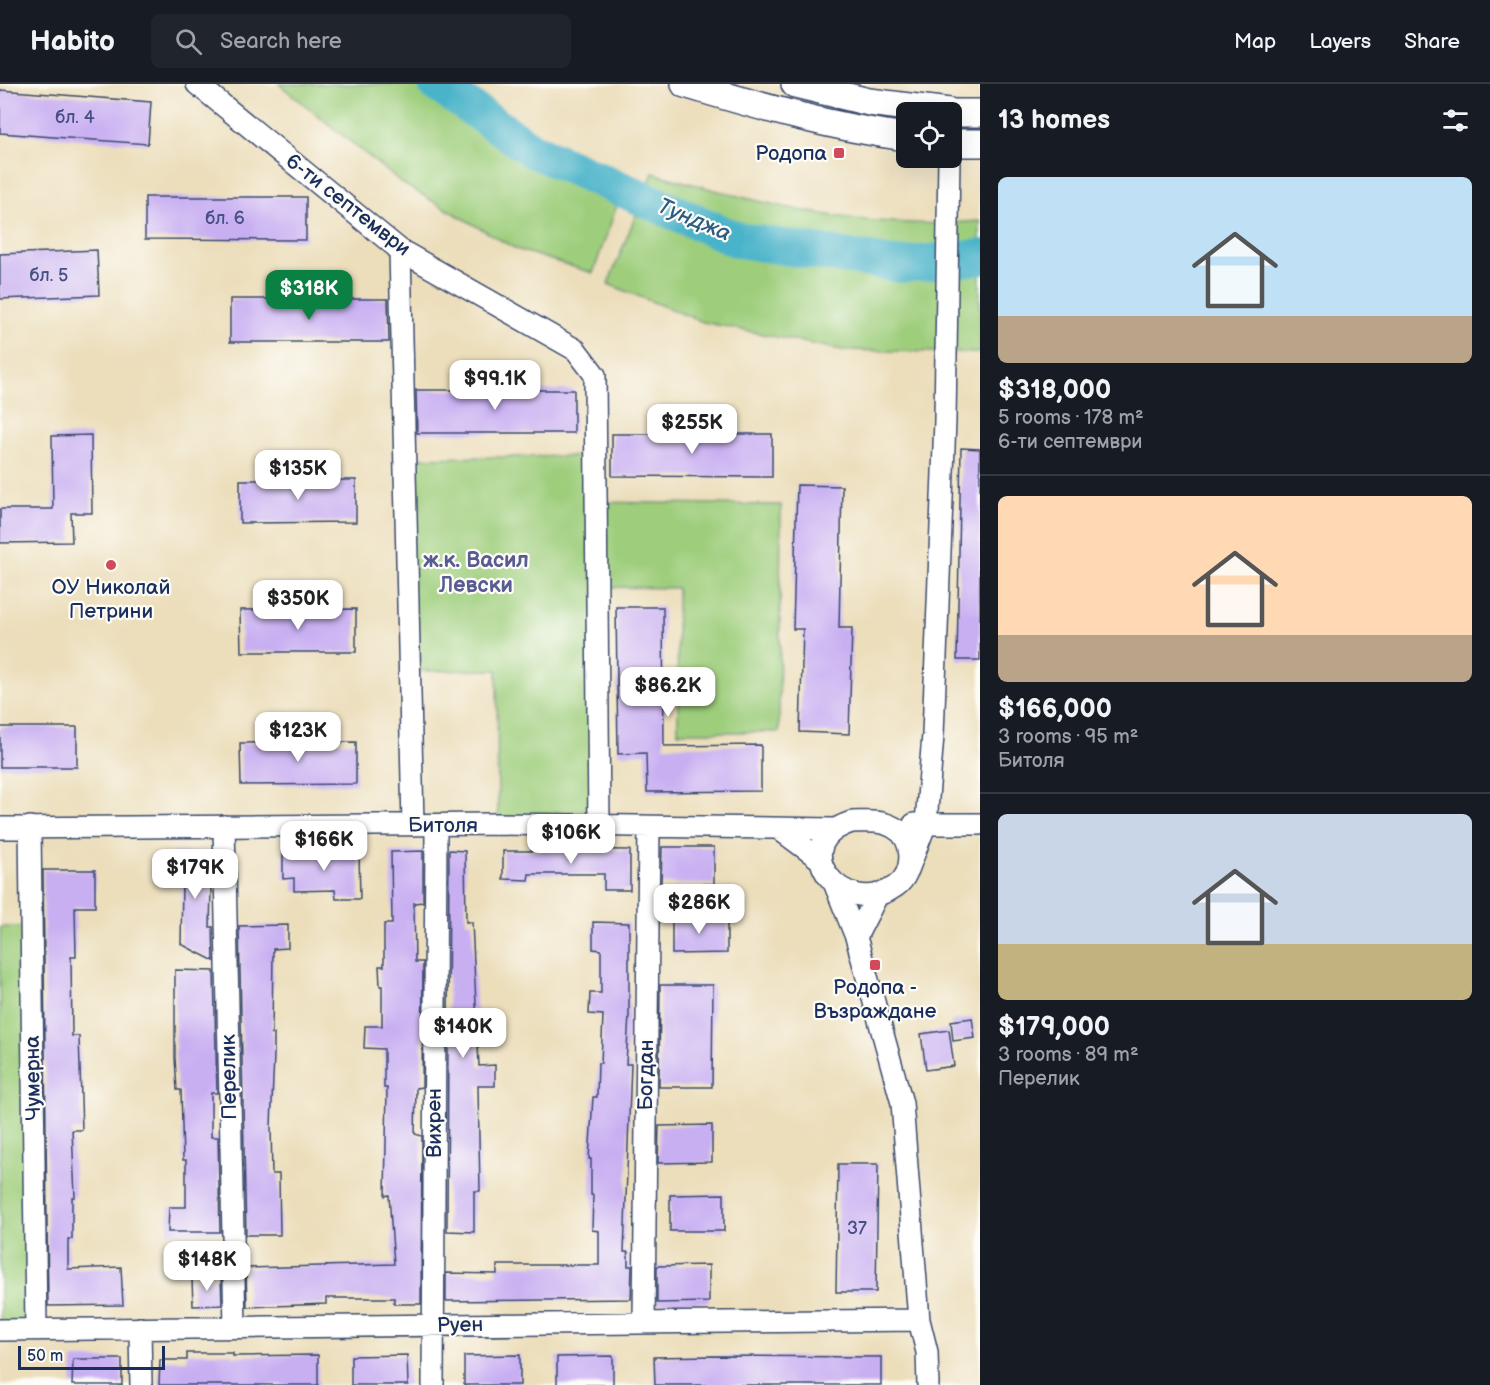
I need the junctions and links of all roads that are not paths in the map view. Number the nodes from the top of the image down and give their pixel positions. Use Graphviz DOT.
graph roads {
  1 [pos="197,84"];
  2 [pos="685,84"];
  3 [pos="795,84"];
  4 [pos="896,106"];
  5 [pos="962,113"];
  6 [pos="980,113"];
  7 [pos="896,136"];
  8 [pos="962,143"];
  9 [pos="980,143"];
  10 [pos="949,168"];
  11 [pos="400,250"];
  12 [pos="926,823"];
  13 [pos="980,824"];
  14 [pos="413,825"];
  15 [pos="436,825"];
  16 [pos="224,826"];
  17 [pos="599,826"];
  18 [pos="30,827"];
  19 [pos="649,827"];
  20 [pos="893,827"];
  21 [pos="0,828"];
  22 [pos="779,829"];
  23 [pos="833,829"];
  24 [pos="821,860"];
  25 [pos="908,870"];
  26 [pos="834,885"];
  27 [pos="878,894"];
  28 [pos="856,937"];
  29 [pos="919,1320"];
  30 [pos="644,1323"];
  31 [pos="434,1325"];
  32 [pos="235,1327"];
  33 [pos="140,1328"];
  34 [pos="36,1329"];
  35 [pos="0,1330"];
  36 [pos="141,1385"];
  37 [pos="434,1385"];
  38 [pos="928,1385"];
  1 -- 11 [label="street, 6-ти септември"];
  2 -- 7 [label="street"];
  3 -- 4 [label="street"];
  5 -- 6 [label="street"];
  8 -- 9 [label="street"];
  10 -- 12 [label="street"];
  11 -- 14 [label="street"];
  11 -- 17 [label="street, 6-ти септември"];
  12 -- 13 [label="street"];
  12 -- 20 [label="street"];
  12 -- 25 [label="street"];
  14 -- 15 [label="street, Битоля"];
  14 -- 16 [label="street, Битоля"];
  15 -- 17 [label="street, Битоля"];
  15 -- 31 [label="street, Вихрен"];
  16 -- 18 [label="street, Битоля"];
  16 -- 32 [label="street, Перелик"];
  17 -- 19 [label="street, Битоля"];
  18 -- 21 [label="street, Битоля"];
  18 -- 34 [label="street, Чумерна"];
  19 -- 22 [label="street, Битоля"];
  19 -- 30 [label="street, Богдан"];
  20 -- 23 [label="street"];
  20 -- 25 [label="street"];
  22 -- 23 [label="street, Битоля"];
  22 -- 24 [label="street"];
  23 -- 24 [label="street"];
  24 -- 26 [label="street"];
  25 -- 27 [label="street"];
  26 -- 27 [label="street"];
  26 -- 28 [label="street"];
  27 -- 28 [label="street"];
  28 -- 29 [label="street"];
  29 -- 30 [label="street, Руен"];
  29 -- 38 [label="street"];
  30 -- 31 [label="street, Руен"];
  31 -- 32 [label="street, Руен"];
  31 -- 37 [label="street, Вихрен"];
  32 -- 33 [label="street, Руен"];
  33 -- 34 [label="street, Руен"];
  33 -- 36 [label="street"];
  34 -- 35 [label="street, Руен"];
}
